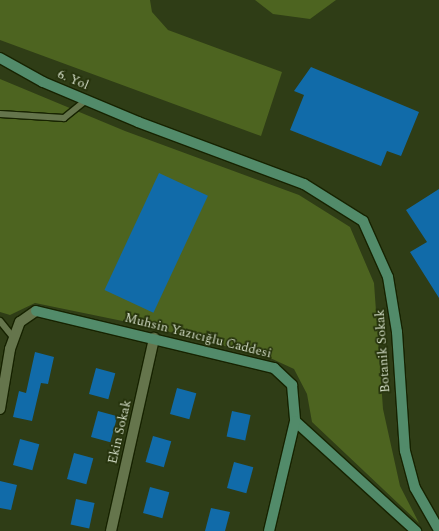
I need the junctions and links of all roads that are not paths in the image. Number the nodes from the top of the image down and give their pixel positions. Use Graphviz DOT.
graph roads {
  1 [pos="0,58"];
  2 [pos="86,100"];
  3 [pos="0,114"];
  4 [pos="138,122"];
  5 [pos="36,311"];
  6 [pos="0,321"];
  7 [pos="14,338"];
  8 [pos="154,338"];
  9 [pos="0,409"];
  10 [pos="295,421"];
  11 [pos="438,528"];
  12 [pos="111,531"];
  13 [pos="269,531"];
  14 [pos="416,531"];
  1 -- 2 [label="main road, 6. Yol"];
  2 -- 3 [label="lane"];
  2 -- 4 [label="main road, 6. Yol"];
  4 -- 11 [label="main road, Botanik Sokak"];
  5 -- 7 [label="street"];
  5 -- 8 [label="main road, Muhsin Yazıcığlu Caddesi"];
  6 -- 7 [label="lane"];
  7 -- 9 [label="street"];
  8 -- 10 [label="main road, Muhsin Yazıcığlu Caddesi"];
  8 -- 12 [label="street, Ekin Sokak"];
  10 -- 13 [label="main road, Muhsin Yazıcığlu Caddesi"];
  10 -- 14 [label="main road"];
}
